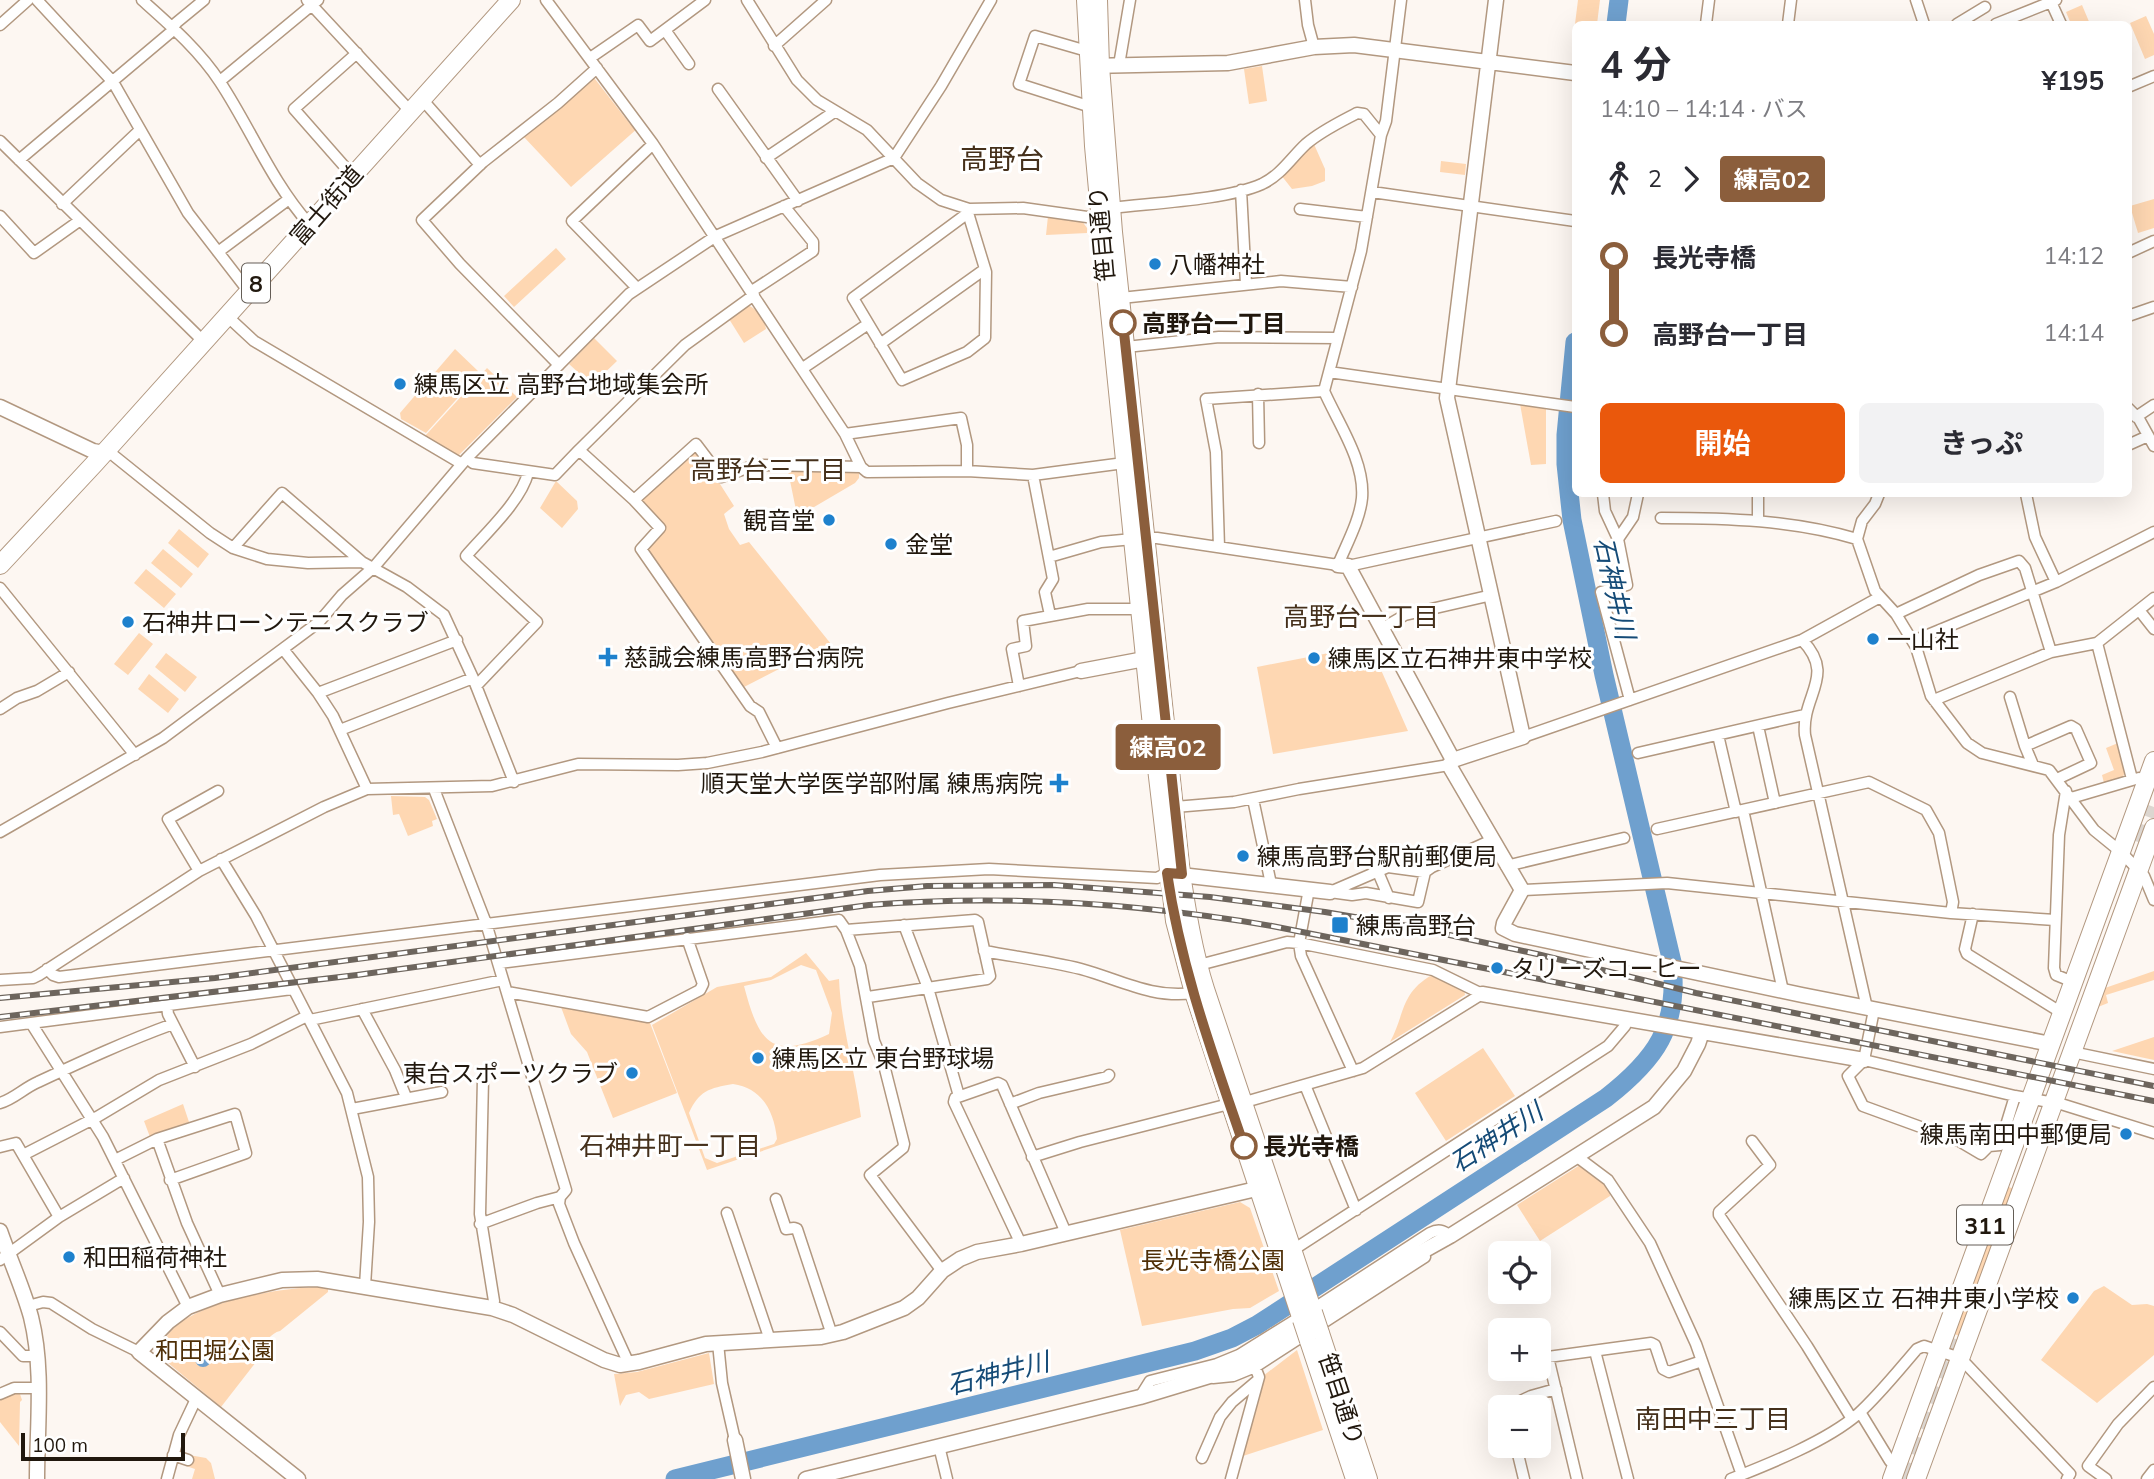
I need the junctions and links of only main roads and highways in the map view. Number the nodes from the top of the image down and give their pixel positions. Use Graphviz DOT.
graph roads {
  1 [pos="511,0"];
  2 [pos="1085,0"];
  3 [pos="1099,0"];
  4 [pos="1092,61"];
  5 [pos="1106,212"];
  6 [pos="1140,538"];
  7 [pos="0,565"];
  8 [pos="1152,657"];
  9 [pos="2154,761"];
  10 [pos="2154,828"];
  11 [pos="1175,874"];
  12 [pos="1237,1103"];
  13 [pos="1265,1187"];
  14 [pos="1295,1278"];
  15 [pos="1315,1337"];
  16 [pos="1895,1471"];
  17 [pos="1354,1479"];
  18 [pos="1369,1479"];
  19 [pos="1916,1479"];
  1 -- 7 [label="main road, 富士街道 / 8"];
  2 -- 4 [label="main road, 笹目通り"];
  3 -- 4 [label="main road, 笹目通り"];
  4 -- 5 [label="main road, 笹目通り"];
  4 -- 5 [label="main road, 笹目通り"];
  5 -- 6 [label="main road, 笹目通り"];
  5 -- 6 [label="main road, 笹目通り"];
  6 -- 8 [label="main road, 笹目通り"];
  6 -- 8 [label="main road, 笹目通り"];
  8 -- 11 [label="main road, 笹目通り"];
  8 -- 11 [label="main road, 笹目通り"];
  9 -- 16 [label="main road, 311"];
  10 -- 19 [label="main road"];
  11 -- 12 [label="main road, 笹目通り"];
  11 -- 12 [label="main road, 笹目通り"];
  12 -- 13 [label="main road, 笹目通り"];
  13 -- 14 [label="main road, 笹目通り"];
  13 -- 14 [label="main road, 笹目通り"];
  14 -- 15 [label="main road, 笹目通り, bridge"];
  15 -- 17 [label="main road, 笹目通り"];
  15 -- 18 [label="main road, 笹目通り"];
}
